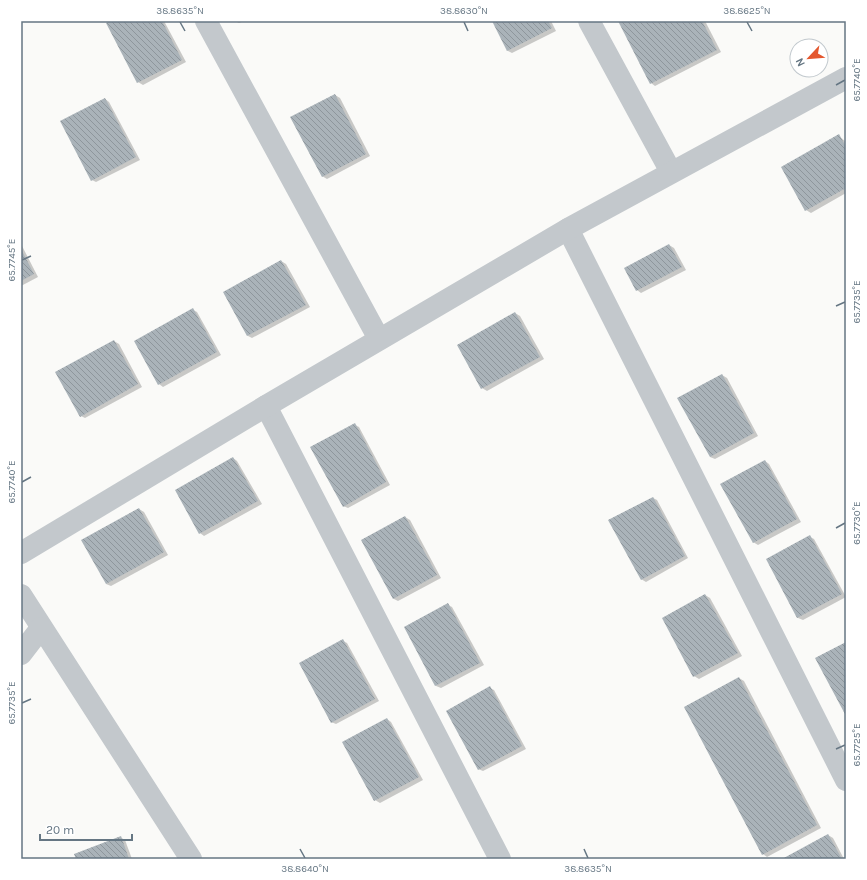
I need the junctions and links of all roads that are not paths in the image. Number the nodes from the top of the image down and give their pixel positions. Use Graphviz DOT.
graph roads {
  1 [pos="206,21"];
  2 [pos="589,21"];
  3 [pos="846,78"];
  4 [pos="671,172"];
  5 [pos="568,229"];
  6 [pos="379,339"];
  7 [pos="266,406"];
  8 [pos="21,553"];
  9 [pos="21,595"];
  10 [pos="41,628"];
  11 [pos="21,654"];
  12 [pos="846,780"];
  13 [pos="190,859"];
  14 [pos="500,859"];
  1 -- 6 [label="street"];
  2 -- 4 [label="street"];
  3 -- 4 [label="street"];
  4 -- 5 [label="street"];
  5 -- 6 [label="street"];
  5 -- 12 [label="street"];
  6 -- 7 [label="street"];
  7 -- 8 [label="street"];
  7 -- 14 [label="street"];
  9 -- 10 [label="street"];
  10 -- 11 [label="street"];
  10 -- 13 [label="street"];
}
